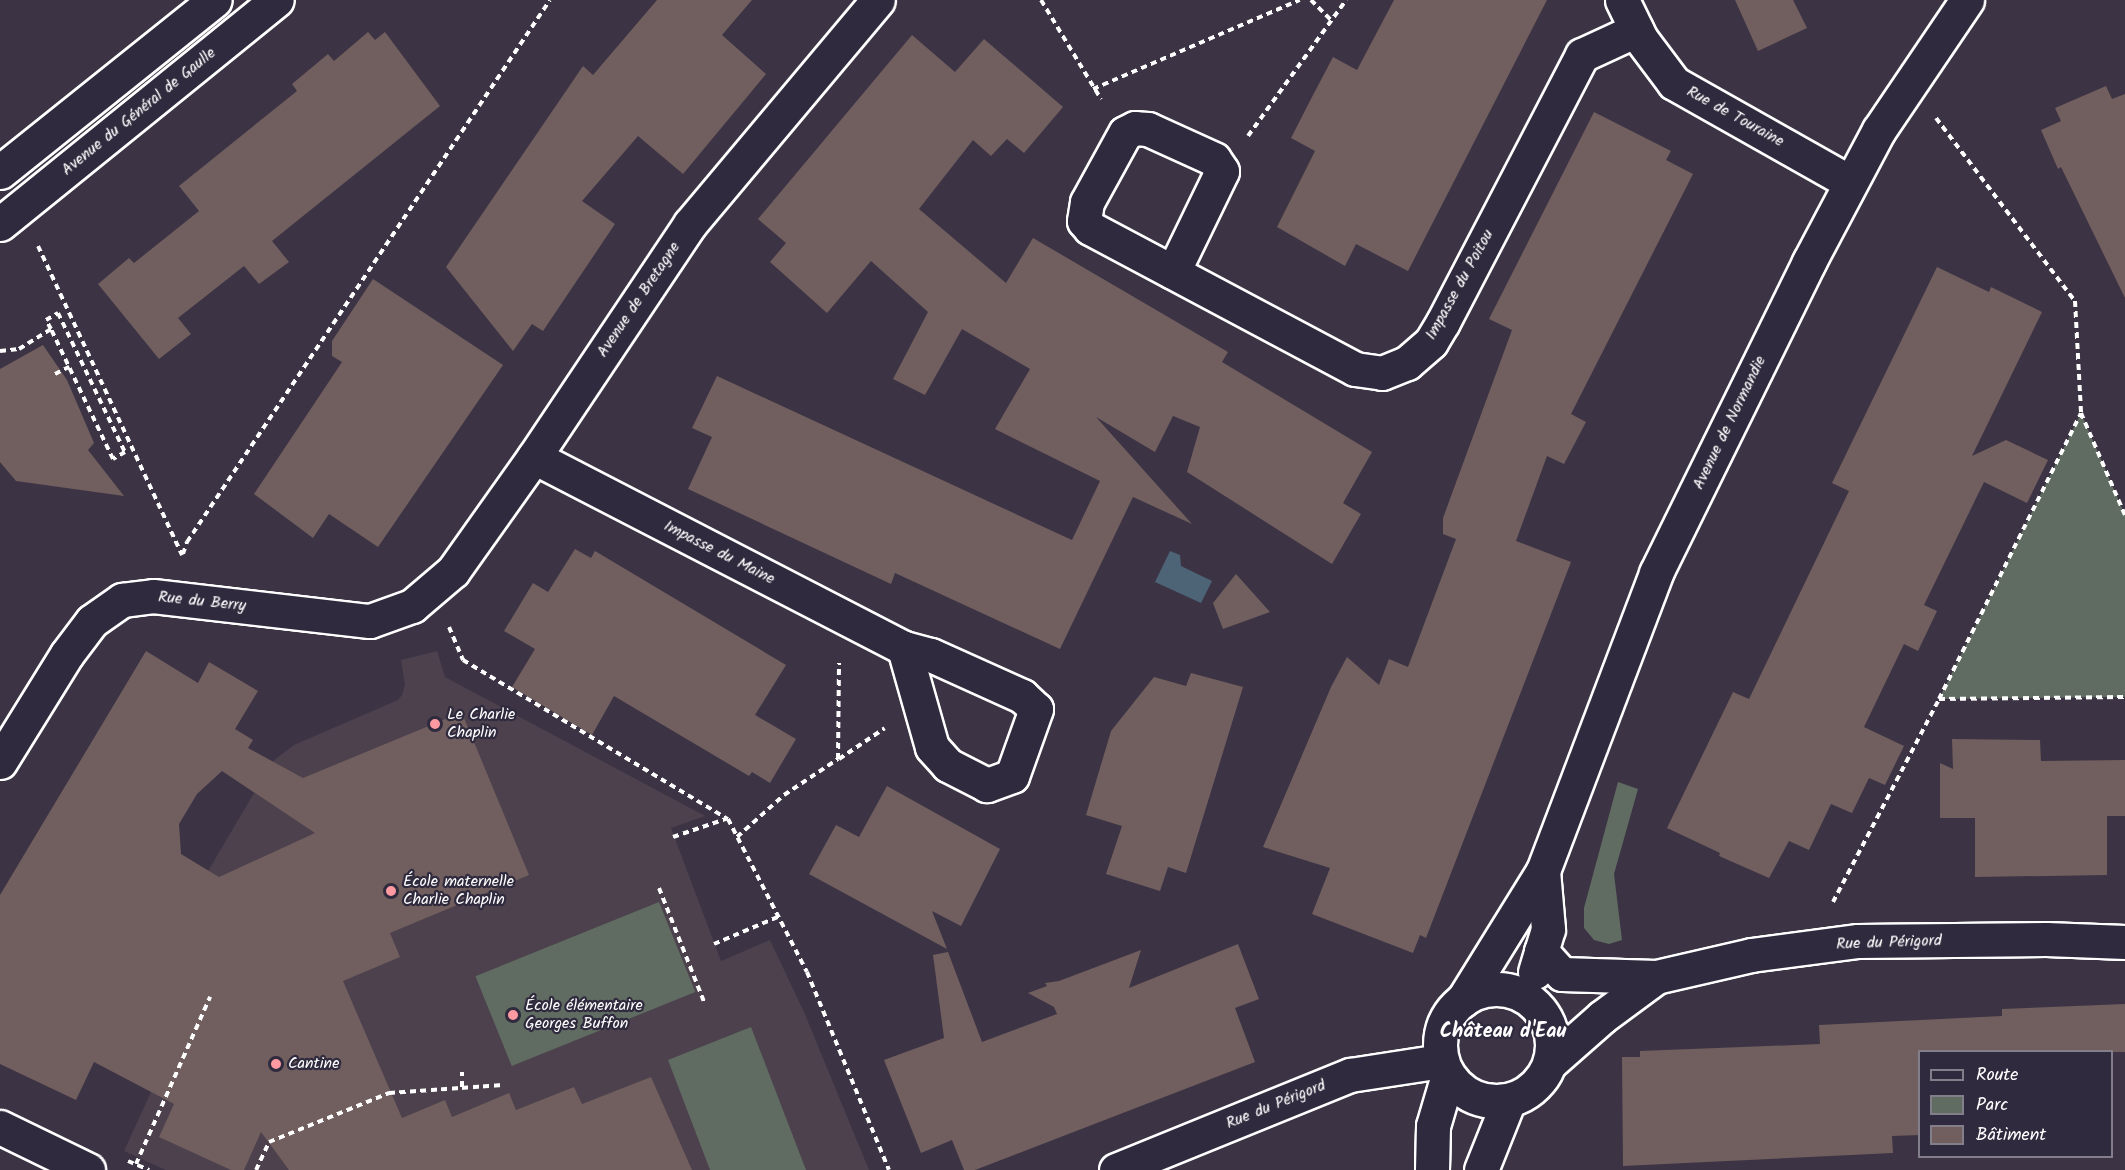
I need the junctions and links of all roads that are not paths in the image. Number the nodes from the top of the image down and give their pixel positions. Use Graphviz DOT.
graph roads {
  1 [pos="214,0"];
  2 [pos="277,0"];
  3 [pos="878,0"];
  4 [pos="1622,0"];
  5 [pos="1967,0"];
  6 [pos="1636,30"];
  7 [pos="0,172"];
  8 [pos="1850,182"];
  9 [pos="6,218"];
  10 [pos="1173,272"];
  11 [pos="534,457"];
  12 [pos="421,598"];
  13 [pos="904,648"];
  14 [pos="0,762"];
  15 [pos="1543,871"];
  16 [pos="2125,942"];
  17 [pos="1552,962"];
  18 [pos="1656,977"];
  19 [pos="1527,998"];
  20 [pos="1463,1000"];
  21 [pos="1550,1063"];
  22 [pos="1445,1068"];
  23 [pos="1509,1100"];
  24 [pos="0,1127"];
  25 [pos="88,1170"];
  26 [pos="1116,1170"];
  27 [pos="1432,1170"];
  28 [pos="1481,1170"];
  1 -- 7 [label="street"];
  2 -- 9 [label="street, Avenue du Général de Gaulle"];
  3 -- 11 [label="street, Avenue de Bretagne"];
  4 -- 6 [label="street, Rue de Touraine"];
  5 -- 8 [label="street, Avenue de Normandie"];
  6 -- 8 [label="street, Rue de Touraine"];
  6 -- 10 [label="street, Impasse du Poitou"];
  8 -- 15 [label="street, Avenue de Normandie"];
  10 -- 10 [label="street, Impasse du Poitou"];
  11 -- 12 [label="street, Avenue de Bretagne"];
  11 -- 13 [label="street, Impasse du Maine"];
  12 -- 14 [label="street, Rue du Berry"];
  13 -- 13 [label="street, Impasse du Maine"];
  15 -- 17 [label="street, Avenue de Normandie"];
  15 -- 20 [label="street, Avenue de Normandie"];
  16 -- 18 [label="street, Rue du Périgord"];
  17 -- 18 [label="street, Rue du Périgord"];
  17 -- 19 [label="street"];
  18 -- 21 [label="street, Rue du Périgord"];
  19 -- 20 [label="street"];
  19 -- 21 [label="street"];
  20 -- 22 [label="street, Avenue de Normandie"];
  21 -- 23 [label="street"];
  22 -- 23 [label="street"];
  22 -- 26 [label="street, Rue du Périgord"];
  22 -- 27 [label="street, Avenue de Normandie"];
  23 -- 28 [label="street"];
  24 -- 25 [label="street"];
}
